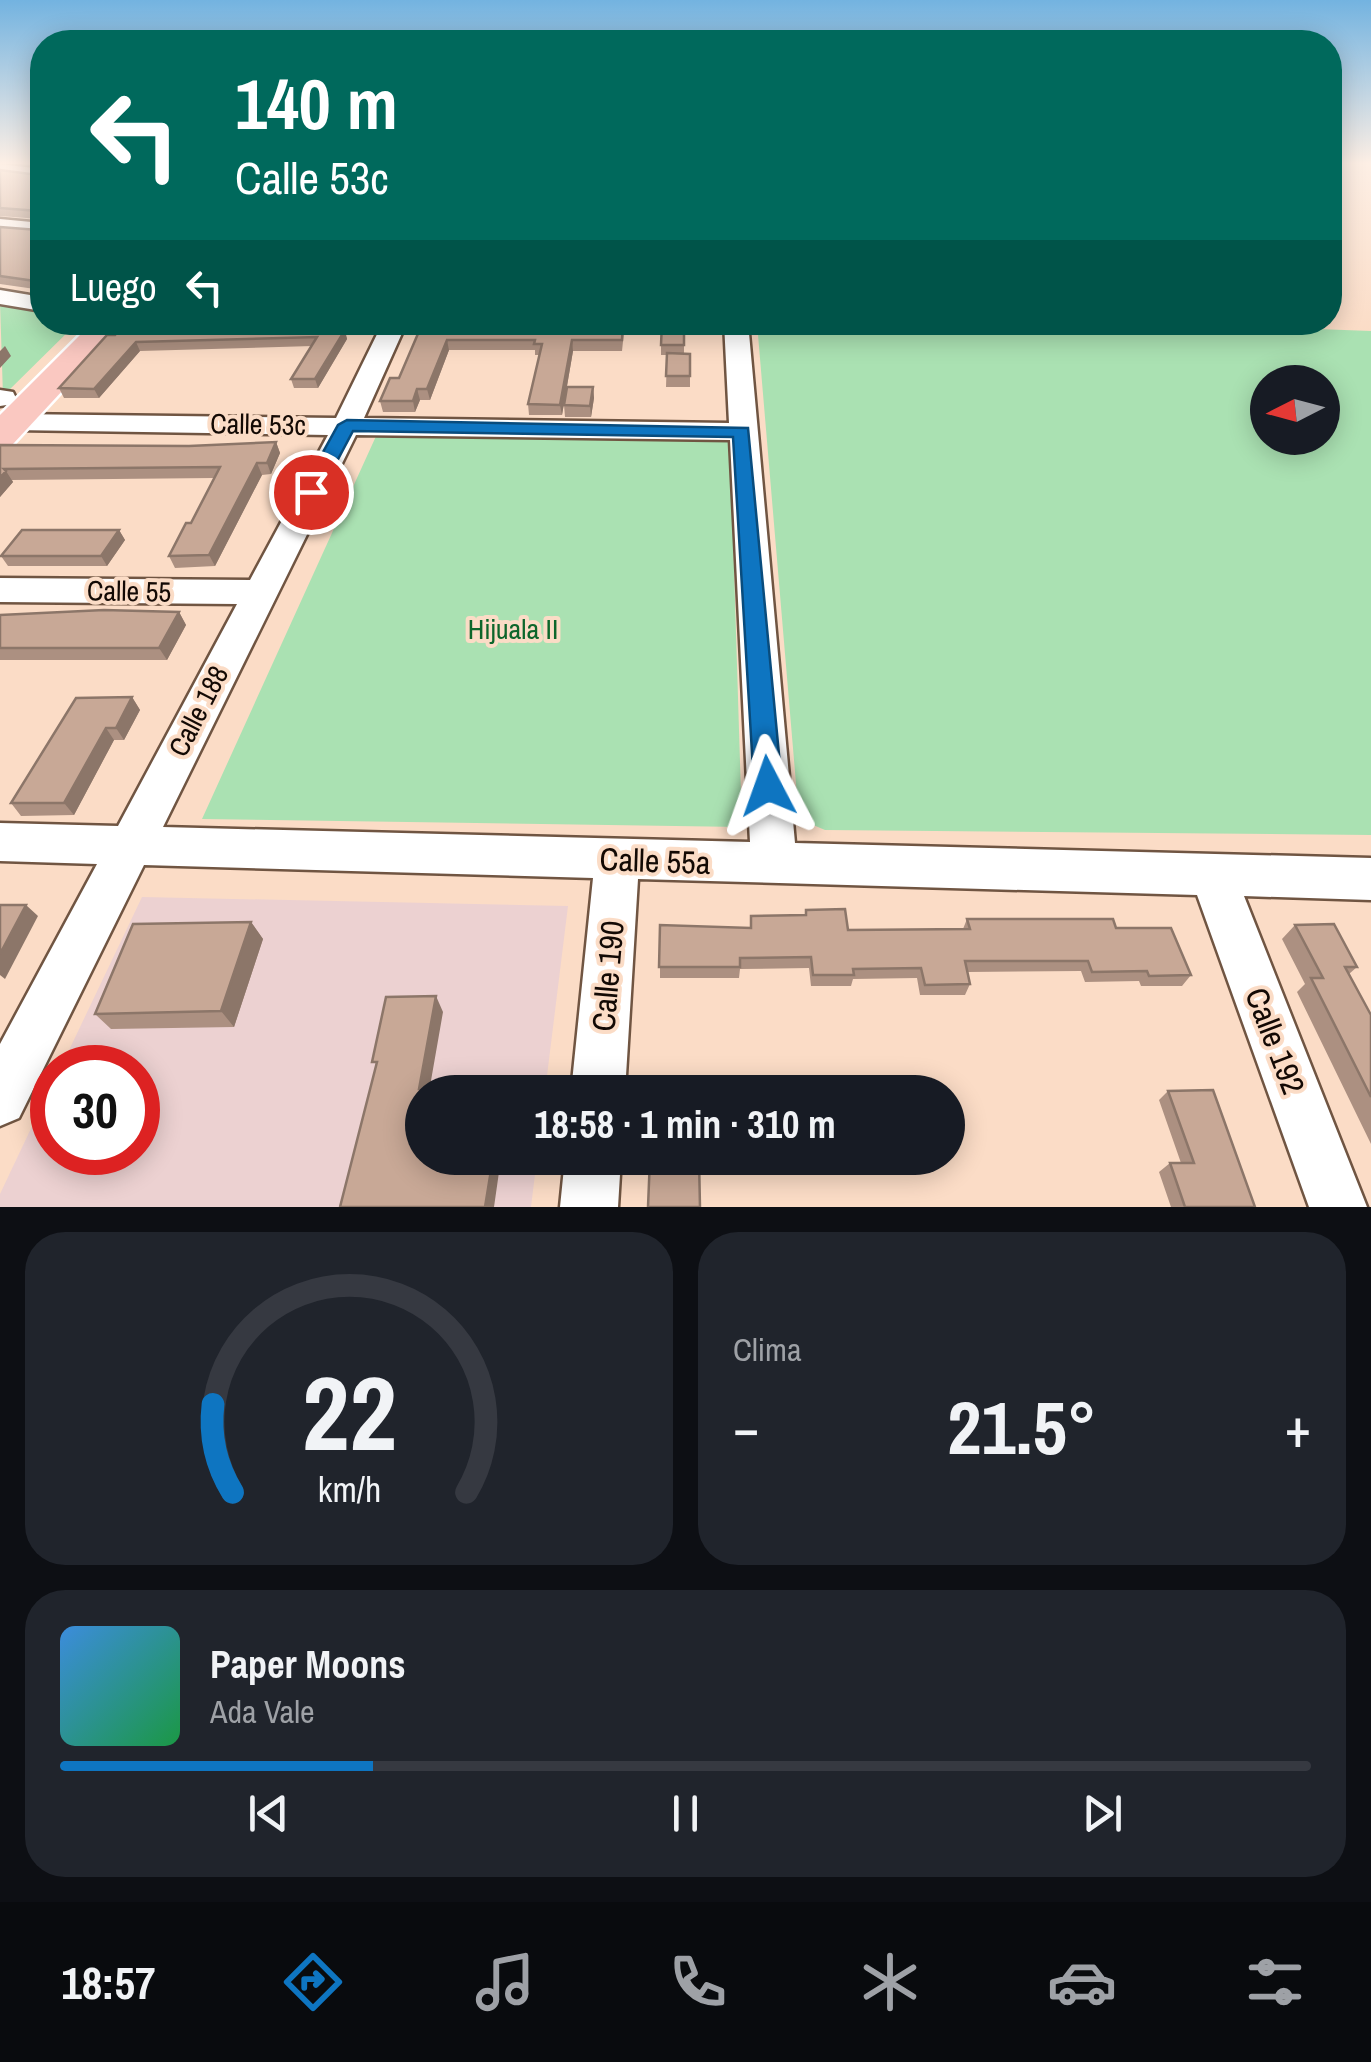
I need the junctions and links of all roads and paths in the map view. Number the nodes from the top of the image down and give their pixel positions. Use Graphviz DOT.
graph roads {
  1 [pos="0,224"];
  2 [pos="30,228"];
  3 [pos="0,297"];
  4 [pos="30,302"];
  5 [pos="69,335"];
  6 [pos="96,335"];
  7 [pos="389,335"];
  8 [pos="737,335"];
  9 [pos="4,411"];
  10 [pos="347,425"];
  11 [pos="742,432"];
  12 [pos="0,590"];
  13 [pos="258,592"];
  14 [pos="0,842"];
  15 [pos="130,844"];
  16 [pos="617,860"];
  17 [pos="774,864"];
  18 [pos="1213,875"];
  19 [pos="1371,879"];
  20 [pos="599,1075"];
  21 [pos="0,1100"];
  22 [pos="592,1175"];
  23 [pos="589,1207"];
  24 [pos="1338,1207"];
  1 -- 2 [label="street"];
  3 -- 4 [label="street"];
  5 -- 9 [label="main road"];
  6 -- 9 [label="main road"];
  7 -- 10 [label="street, Calle 188"];
  8 -- 11 [label="street"];
  9 -- 10 [label="street, Calle 53c"];
  10 -- 11 [label="street, Calle 53c"];
  10 -- 13 [label="street, Calle 188"];
  11 -- 17 [label="street"];
  12 -- 13 [label="street, Calle 55"];
  13 -- 15 [label="street, Calle 188"];
  14 -- 15 [label="street, Calle 55a"];
  15 -- 16 [label="street, Calle 55a"];
  15 -- 21 [label="street, Calle 188"];
  16 -- 17 [label="street, Calle 55a"];
  16 -- 20 [label="street, Calle 190"];
  17 -- 18 [label="street, Calle 55a"];
  18 -- 19 [label="street, Calle 55a"];
  18 -- 24 [label="street, Calle 192"];
  22 -- 23 [label="street"];
}
